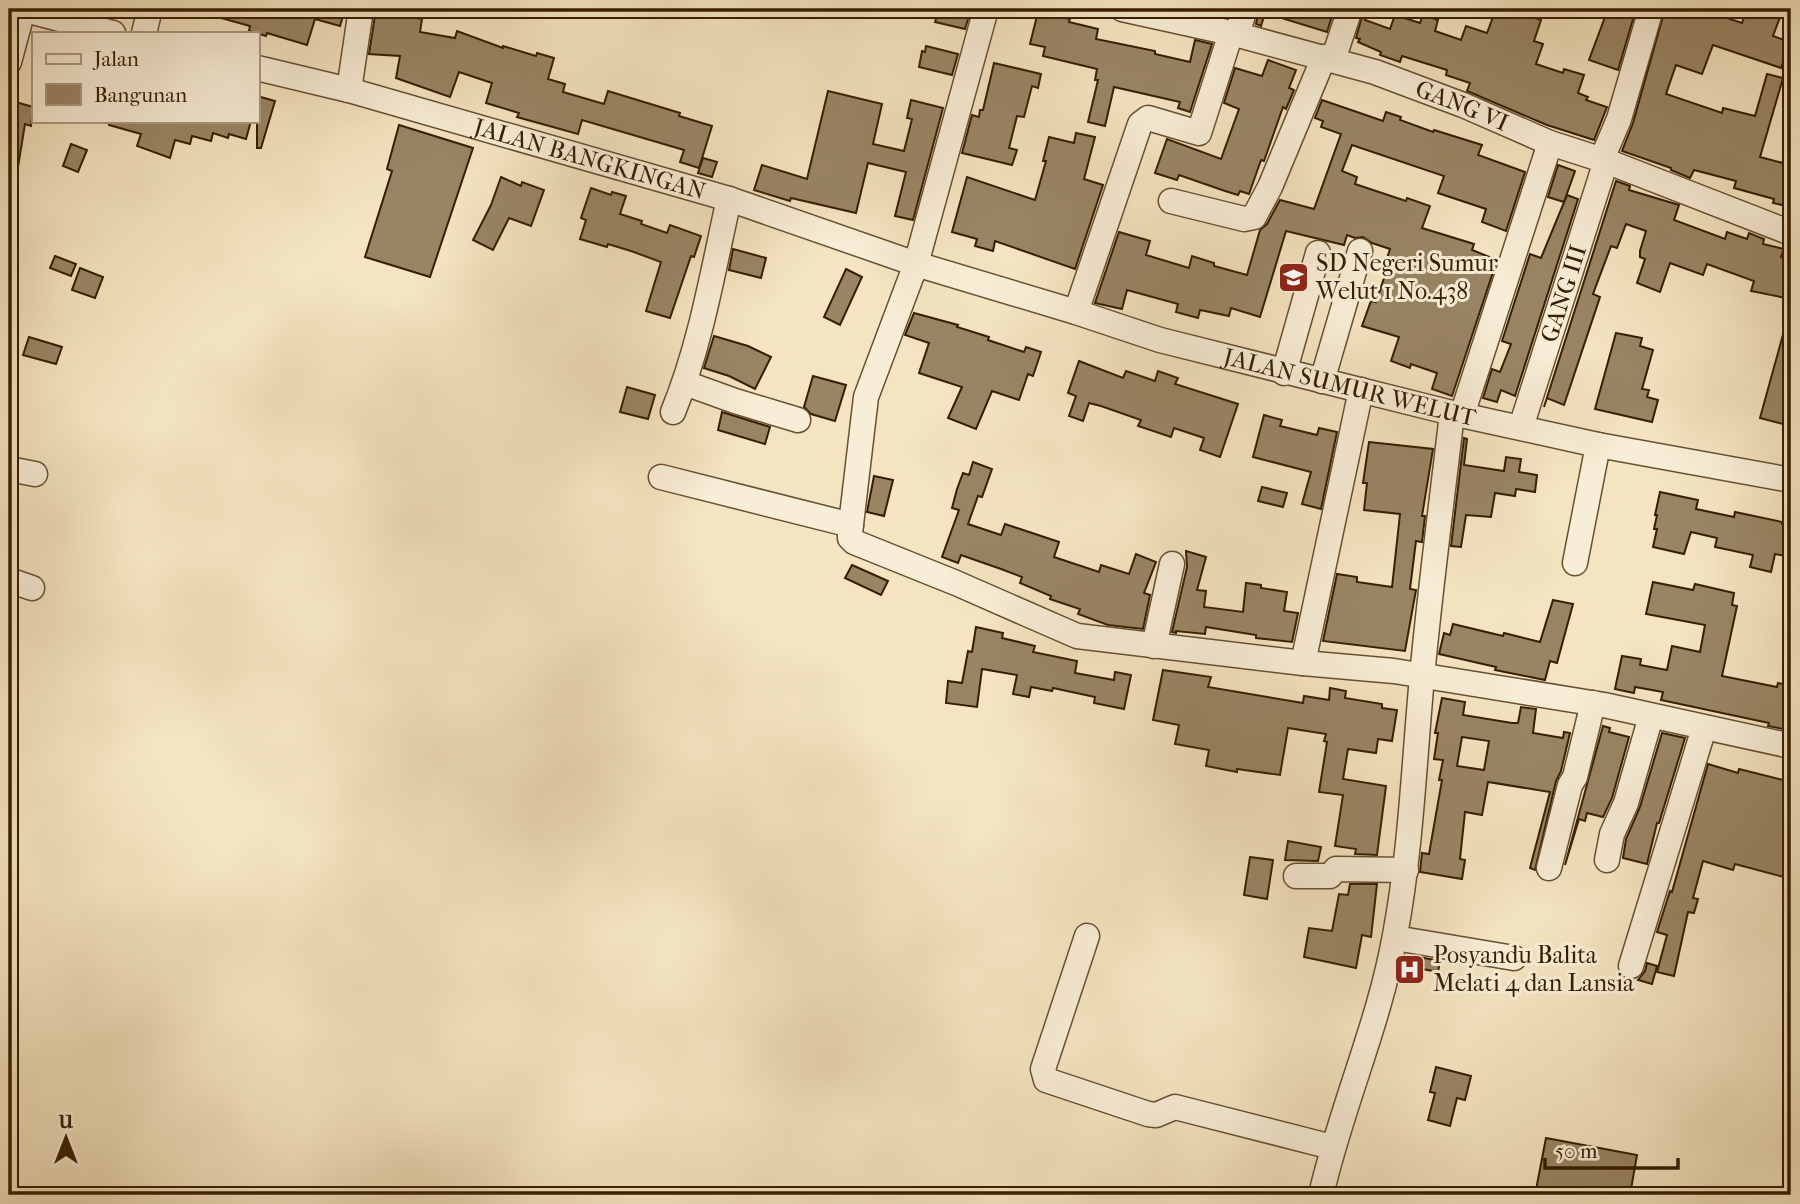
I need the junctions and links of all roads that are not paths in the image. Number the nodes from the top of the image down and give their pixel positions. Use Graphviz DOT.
graph roads {
  1 [pos="22,9"];
  2 [pos="150,9"];
  3 [pos="361,9"];
  4 [pos="986,9"];
  5 [pos="1122,9"];
  6 [pos="1245,9"];
  7 [pos="1350,9"];
  8 [pos="1651,9"];
  9 [pos="1168,14"];
  10 [pos="109,32"];
  11 [pos="144,32"];
  12 [pos="1234,33"];
  13 [pos="1328,58"];
  14 [pos="9,62"];
  15 [pos="259,68"];
  16 [pos="349,90"];
  17 [pos="1550,143"];
  18 [pos="1604,160"];
  19 [pos="729,199"];
  20 [pos="1171,201"];
  21 [pos="1791,233"];
  22 [pos="1360,251"];
  23 [pos="1318,253"];
  24 [pos="916,264"];
  25 [pos="1076,312"];
  26 [pos="1284,373"];
  27 [pos="1322,381"];
  28 [pos="685,383"];
  29 [pos="1361,390"];
  30 [pos="673,412"];
  31 [pos="1457,414"];
  32 [pos="798,420"];
  33 [pos="1521,427"];
  34 [pos="1598,445"];
  35 [pos="9,469"];
  36 [pos="35,474"];
  37 [pos="661,477"];
  38 [pos="1791,480"];
  39 [pos="851,525"];
  40 [pos="1575,563"];
  41 [pos="1172,564"];
  42 [pos="1154,646"];
  43 [pos="1303,663"];
  44 [pos="1422,675"];
  45 [pos="1593,703"];
  46 [pos="1651,716"];
  47 [pos="1704,728"];
  48 [pos="1791,746"];
  49 [pos="1607,860"];
  50 [pos="1549,869"];
  51 [pos="1406,870"];
  52 [pos="1296,876"];
  53 [pos="1087,936"];
  54 [pos="1395,938"];
  55 [pos="1514,958"];
  56 [pos="1631,966"];
  57 [pos="1332,1147"];
  58 [pos="1321,1195"];
  1 -- 10 [label="street"];
  1 -- 14 [label="street"];
  2 -- 11 [label="street"];
  3 -- 16 [label="street"];
  4 -- 24 [label="street"];
  5 -- 9 [label="street, GANG VI"];
  6 -- 12 [label="street"];
  7 -- 13 [label="street"];
  8 -- 18 [label="street, GANG III"];
  9 -- 12 [label="street, GANG VI"];
  12 -- 13 [label="street, GANG VI"];
  12 -- 25 [label="street"];
  13 -- 17 [label="street, GANG VI"];
  13 -- 20 [label="street"];
  15 -- 16 [label="street, JALAN BANGKINGAN"];
  16 -- 19 [label="street, JALAN BANGKINGAN"];
  17 -- 18 [label="street, GANG VI"];
  17 -- 31 [label="street"];
  18 -- 21 [label="street, GANG VI"];
  18 -- 33 [label="street, GANG III"];
  19 -- 24 [label="street, JALAN BANGKINGAN"];
  19 -- 28 [label="street"];
  22 -- 27 [label="street"];
  23 -- 26 [label="street"];
  24 -- 25 [label="street, JALAN SUMUR WELUT"];
  24 -- 39 [label="street"];
  25 -- 26 [label="street, JALAN SUMUR WELUT"];
  26 -- 27 [label="street, JALAN SUMUR WELUT"];
  27 -- 29 [label="street, JALAN SUMUR WELUT"];
  28 -- 30 [label="street"];
  28 -- 32 [label="street"];
  29 -- 31 [label="street, JALAN SUMUR WELUT"];
  29 -- 43 [label="street"];
  31 -- 33 [label="street, JALAN SUMUR WELUT"];
  31 -- 44 [label="street"];
  33 -- 34 [label="street, JALAN SUMUR WELUT"];
  34 -- 38 [label="street, JALAN SUMUR WELUT"];
  34 -- 40 [label="street"];
  35 -- 36 [label="street"];
  37 -- 39 [label="street"];
  39 -- 42 [label="street"];
  41 -- 42 [label="street"];
  42 -- 43 [label="street"];
  43 -- 44 [label="street"];
  44 -- 45 [label="street"];
  44 -- 51 [label="street"];
  45 -- 46 [label="street"];
  45 -- 50 [label="street"];
  46 -- 47 [label="street"];
  46 -- 49 [label="street"];
  47 -- 48 [label="street"];
  47 -- 56 [label="street"];
  51 -- 52 [label="street"];
  51 -- 54 [label="street"];
  53 -- 57 [label="street"];
  54 -- 55 [label="street"];
  54 -- 57 [label="street"];
  57 -- 58 [label="street"];
}
